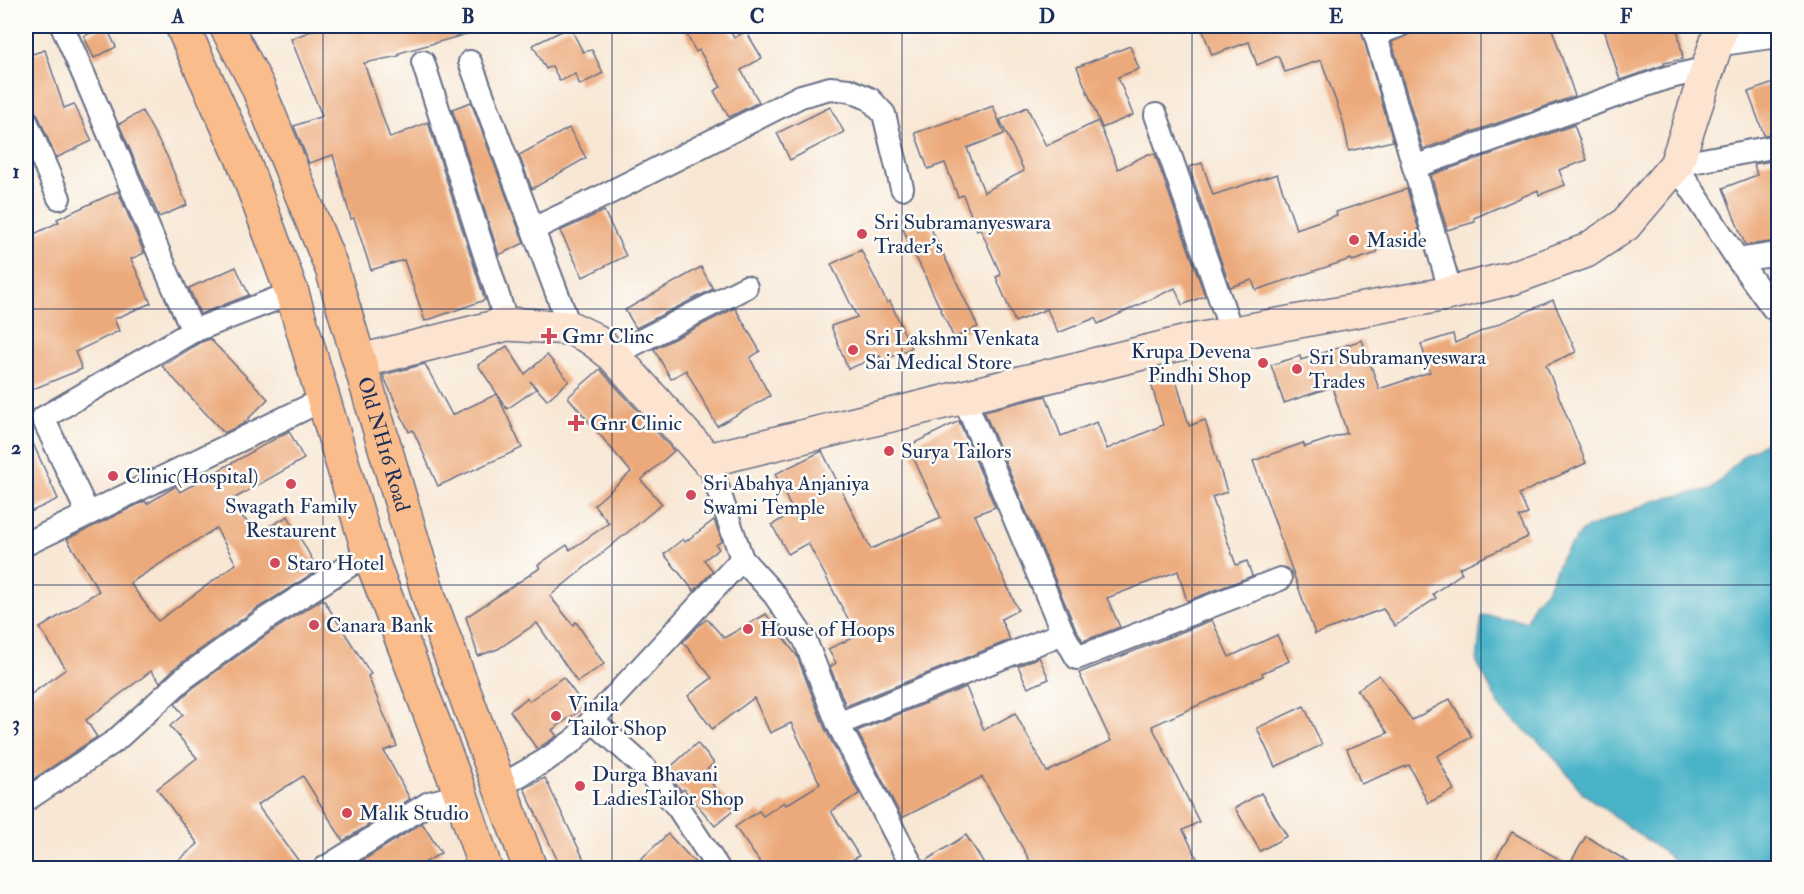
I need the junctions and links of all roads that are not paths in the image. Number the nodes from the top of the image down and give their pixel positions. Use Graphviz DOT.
graph roads {
  1 [pos="62,26"];
  2 [pos="182,26"];
  3 [pos="226,26"];
  4 [pos="1398,26"];
  5 [pos="1374,30"];
  6 [pos="1779,36"];
  7 [pos="1715,46"];
  8 [pos="423,62"];
  9 [pos="470,62"];
  10 [pos="1156,115"];
  11 [pos="26,121"];
  12 [pos="1779,146"];
  13 [pos="1676,165"];
  14 [pos="1414,166"];
  15 [pos="902,188"];
  16 [pos="59,198"];
  17 [pos="533,229"];
  18 [pos="1779,254"];
  19 [pos="1738,260"];
  20 [pos="746,287"];
  21 [pos="292,293"];
  22 [pos="1451,293"];
  23 [pos="1779,311"];
  24 [pos="507,324"];
  25 [pos="570,328"];
  26 [pos="193,331"];
  27 [pos="1232,333"];
  28 [pos="613,355"];
  29 [pos="361,361"];
  30 [pos="963,396"];
  31 [pos="324,399"];
  32 [pos="708,460"];
  33 [pos="88,514"];
  34 [pos="26,544"];
  35 [pos="369,553"];
  36 [pos="742,559"];
  37 [pos="1280,579"];
  38 [pos="1063,633"];
  39 [pos="592,720"];
  40 [pos="838,724"];
  41 [pos="499,786"];
  42 [pos="461,795"];
  43 [pos="26,800"];
  44 [pos="325,868"];
  45 [pos="485,868"];
  46 [pos="530,868"];
  47 [pos="718,868"];
  48 [pos="913,868"];
  1 -- 26 [label="street"];
  2 -- 21 [label="main road"];
  3 -- 29 [label="main road, Old NH16 Road"];
  4 -- 5 [label="street"];
  5 -- 14 [label="street"];
  6 -- 7 [label="street"];
  7 -- 13 [label="street"];
  7 -- 14 [label="street"];
  8 -- 24 [label="street"];
  9 -- 17 [label="street"];
  10 -- 27 [label="street"];
  11 -- 16 [label="street"];
  12 -- 13 [label="street"];
  13 -- 19 [label="street"];
  13 -- 22 [label="street"];
  14 -- 22 [label="street"];
  15 -- 17 [label="street"];
  17 -- 25 [label="street"];
  18 -- 19 [label="street"];
  19 -- 23 [label="street"];
  20 -- 28 [label="street"];
  21 -- 26 [label="street"];
  21 -- 31 [label="main road"];
  22 -- 27 [label="street"];
  24 -- 25 [label="street"];
  24 -- 29 [label="street"];
  25 -- 28 [label="street"];
  26 -- 33 [label="street"];
  27 -- 30 [label="street"];
  28 -- 32 [label="street"];
  29 -- 41 [label="main road, Old NH16 Road"];
  30 -- 32 [label="street"];
  30 -- 38 [label="street"];
  31 -- 33 [label="street"];
  31 -- 35 [label="main road"];
  32 -- 36 [label="street"];
  33 -- 34 [label="street"];
  35 -- 42 [label="main road"];
  35 -- 43 [label="street"];
  36 -- 39 [label="street"];
  36 -- 40 [label="street"];
  37 -- 38 [label="street"];
  38 -- 40 [label="street"];
  39 -- 41 [label="street"];
  39 -- 47 [label="street"];
  40 -- 48 [label="street"];
  41 -- 46 [label="main road, Old NH16 Road"];
  42 -- 44 [label="street"];
  42 -- 45 [label="main road"];
}
